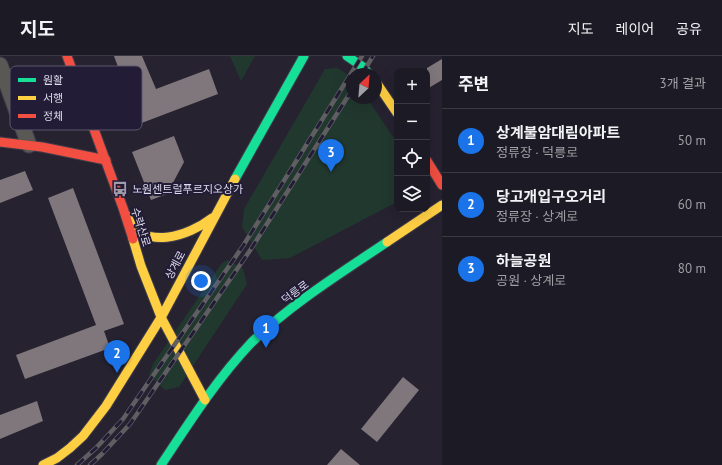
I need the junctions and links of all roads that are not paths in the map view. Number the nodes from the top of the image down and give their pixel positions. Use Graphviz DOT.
graph roads {
  1 [pos="67,56"];
  2 [pos="304,56"];
  3 [pos="347,56"];
  4 [pos="0,65"];
  5 [pos="71,66"];
  6 [pos="362,68"];
  7 [pos="382,91"];
  8 [pos="10,93"];
  9 [pos="394,109"];
  10 [pos="24,130"];
  11 [pos="95,130"];
  12 [pos="0,142"];
  13 [pos="29,145"];
  14 [pos="106,160"];
  15 [pos="430,166"];
  16 [pos="442,185"];
  17 [pos="442,205"];
  18 [pos="123,208"];
  19 [pos="215,216"];
  20 [pos="161,317"];
  21 [pos="205,400"];
  22 [pos="53,462"];
  23 [pos="43,465"];
  24 [pos="64,465"];
  25 [pos="161,465"];
  1 -- 5 [label="main road, 수락산로"];
  2 -- 19 [label="main road, 상계로"];
  3 -- 6 [label="main road"];
  4 -- 8 [label="street"];
  7 -- 9 [label="main road"];
  10 -- 13 [label="street"];
  11 -- 14 [label="main road, 수락산로"];
  12 -- 13 [label="main road"];
  13 -- 14 [label="main road"];
  14 -- 18 [label="main road, 수락산로"];
  15 -- 16 [label="main road"];
  17 -- 21 [label="main road, 덕릉로"];
  18 -- 19 [label="main road"];
  18 -- 20 [label="main road, 수락산로"];
  19 -- 20 [label="main road, 상계로"];
  20 -- 21 [label="main road, 수락산로"];
  20 -- 22 [label="main road, 상계로"];
  21 -- 25 [label="main road, 덕릉로"];
  22 -- 23 [label="main road, 상계로"];
  22 -- 24 [label="main road"];
}
